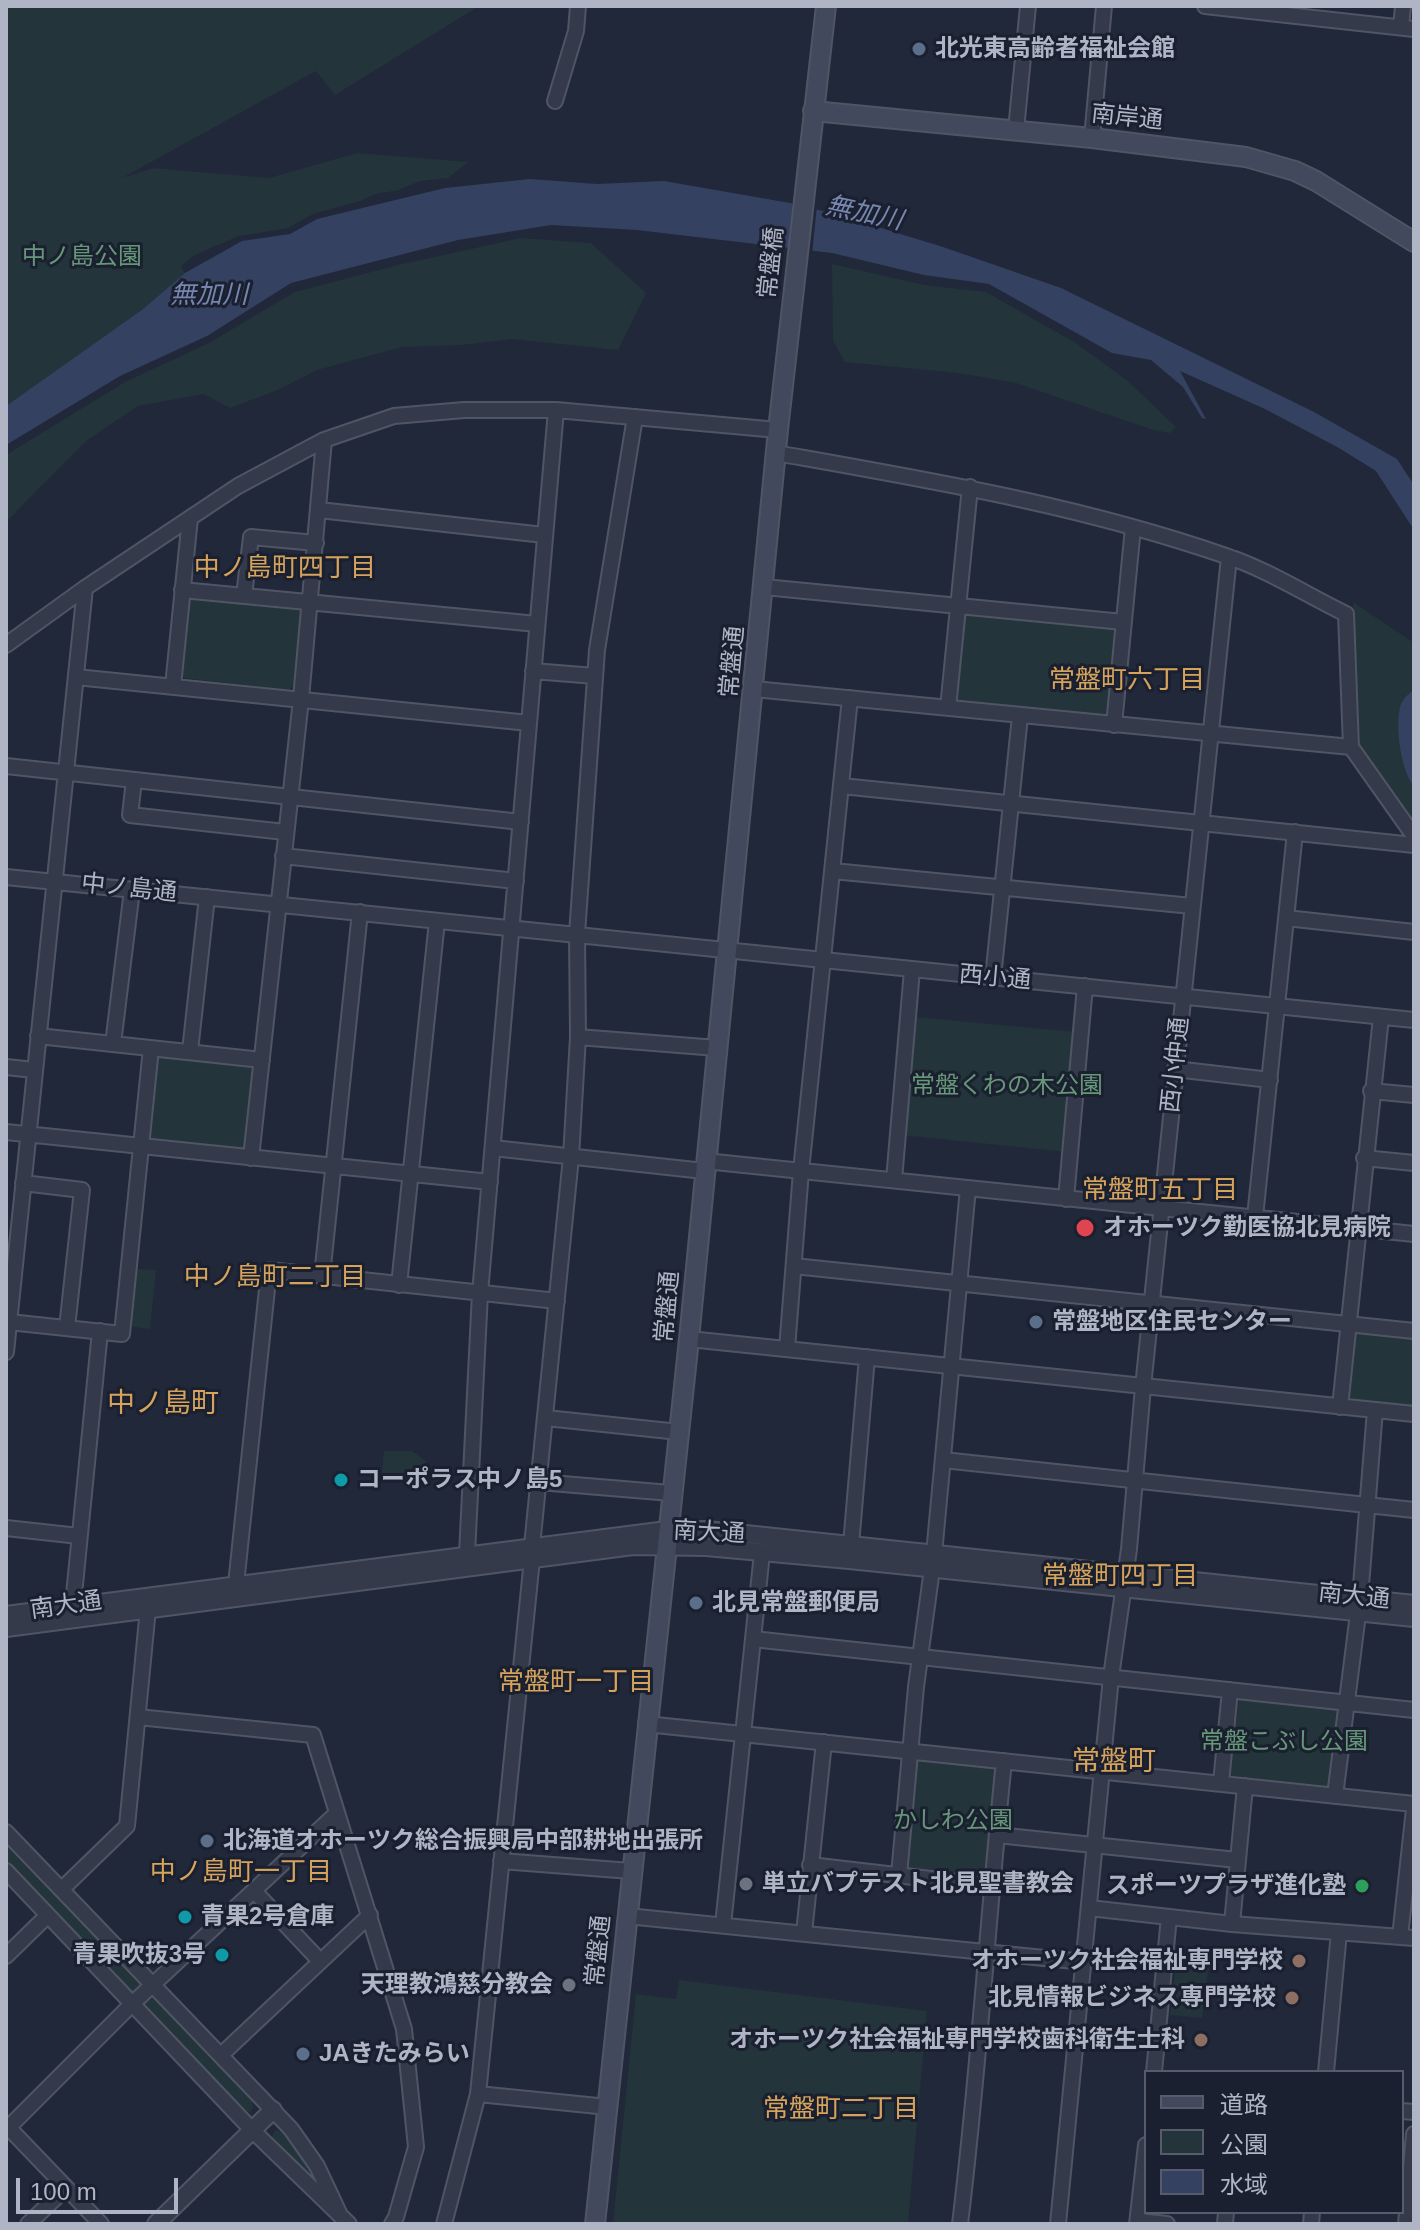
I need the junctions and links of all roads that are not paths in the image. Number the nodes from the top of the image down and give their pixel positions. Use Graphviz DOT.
graph roads {
  1 [pos="578,6"];
  2 [pos="826,6"];
  3 [pos="1028,6"];
  4 [pos="1104,6"];
  5 [pos="1205,6"];
  6 [pos="1403,6"];
  7 [pos="1408,28"];
  8 [pos="555,101"];
  9 [pos="813,111"];
  10 [pos="1016,130"];
  11 [pos="1092,138"];
  12 [pos="1414,242"];
  13 [pos="782,394"];
  14 [pos="556,410"];
  15 [pos="635,417"];
  16 [pos="778,430"];
  17 [pos="324,440"];
  18 [pos="776,453"];
  19 [pos="970,487"];
  20 [pos="319,510"];
  21 [pos="190,518"];
  22 [pos="1133,527"];
  23 [pos="544,535"];
  24 [pos="316,543"];
  25 [pos="1229,557"];
  26 [pos="764,587"];
  27 [pos="85,588"];
  28 [pos="182,590"];
  29 [pos="244,596"];
  30 [pos="311,603"];
  31 [pos="958,605"];
  32 [pos="1123,622"];
  33 [pos="537,624"];
  34 [pos="6,645"];
  35 [pos="533,671"];
  36 [pos="595,676"];
  37 [pos="76,677"];
  38 [pos="173,686"];
  39 [pos="754,689"];
  40 [pos="850,698"];
  41 [pos="301,699"];
  42 [pos="948,708"];
  43 [pos="1020,716"];
  44 [pos="529,723"];
  45 [pos="1114,725"];
  46 [pos="1210,735"];
  47 [pos="1351,747"];
  48 [pos="6,766"];
  49 [pos="68,773"];
  50 [pos="134,780"];
  51 [pos="842,786"];
  52 [pos="289,797"];
  53 [pos="1010,804"];
  54 [pos="521,822"];
  55 [pos="1201,823"];
  56 [pos="285,832"];
  57 [pos="1295,832"];
  58 [pos="1414,836"];
  59 [pos="1414,845"];
  60 [pos="283,856"];
  61 [pos="833,871"];
  62 [pos="6,877"];
  63 [pos="516,881"];
  64 [pos="56,882"];
  65 [pos="1002,887"];
  66 [pos="132,890"];
  67 [pos="207,897"];
  68 [pos="278,904"];
  69 [pos="1192,906"];
  70 [pos="360,912"];
  71 [pos="1286,918"];
  72 [pos="437,921"];
  73 [pos="513,927"];
  74 [pos="1414,932"];
  75 [pos="577,934"];
  76 [pos="728,950"];
  77 [pos="824,960"];
  78 [pos="912,970"];
  79 [pos="993,978"];
  80 [pos="1085,986"];
  81 [pos="1183,996"];
  82 [pos="1277,1006"];
  83 [pos="1381,1017"];
  84 [pos="1414,1020"];
  85 [pos="38,1036"];
  86 [pos="578,1037"];
  87 [pos="113,1044"];
  88 [pos="151,1048"];
  89 [pos="717,1048"];
  90 [pos="190,1051"];
  91 [pos="262,1060"];
  92 [pos="6,1067"];
  93 [pos="1175,1069"];
  94 [pos="34,1070"];
  95 [pos="1270,1080"];
  96 [pos="1371,1091"];
  97 [pos="1414,1095"];
  98 [pos="6,1132"];
  99 [pos="29,1134"];
  100 [pos="140,1147"];
  101 [pos="493,1148"];
  102 [pos="571,1157"];
  103 [pos="251,1158"];
  104 [pos="1364,1158"];
  105 [pos="1414,1163"];
  106 [pos="333,1166"];
  107 [pos="705,1166"];
  108 [pos="801,1171"];
  109 [pos="409,1174"];
  110 [pos="894,1180"];
  111 [pos="490,1182"];
  112 [pos="23,1183"];
  113 [pos="968,1188"];
  114 [pos="14,1199"];
  115 [pos="1066,1199"];
  116 [pos="1161,1207"];
  117 [pos="1255,1217"];
  118 [pos="12,1228"];
  119 [pos="1358,1228"];
  120 [pos="1414,1234"];
  121 [pos="794,1266"];
  122 [pos="10,1274"];
  123 [pos="322,1276"];
  124 [pos="959,1282"];
  125 [pos="399,1285"];
  126 [pos="480,1293"];
  127 [pos="557,1301"];
  128 [pos="1151,1303"];
  129 [pos="9,1322"];
  130 [pos="1349,1325"];
  131 [pos="67,1328"];
  132 [pos="100,1331"];
  133 [pos="1414,1331"];
  134 [pos="689,1339"];
  135 [pos="787,1349"];
  136 [pos="6,1352"];
  137 [pos="867,1357"];
  138 [pos="951,1366"];
  139 [pos="1143,1387"];
  140 [pos="1340,1407"];
  141 [pos="1375,1410"];
  142 [pos="1414,1414"];
  143 [pos="546,1418"];
  144 [pos="679,1432"];
  145 [pos="943,1460"];
  146 [pos="1136,1479"];
  147 [pos="539,1482"];
  148 [pos="671,1493"];
  149 [pos="1366,1505"];
  150 [pos="1414,1510"];
  151 [pos="6,1528"];
  152 [pos="79,1536"];
  153 [pos="667,1538"];
  154 [pos="851,1545"];
  155 [pos="532,1553"];
  156 [pos="762,1553"];
  157 [pos="467,1554"];
  158 [pos="933,1561"];
  159 [pos="1124,1580"];
  160 [pos="235,1591"];
  161 [pos="149,1603"];
  162 [pos="1414,1604"];
  163 [pos="73,1605"];
  164 [pos="1359,1605"];
  165 [pos="6,1615"];
  166 [pos="1414,1618"];
  167 [pos="6,1628"];
  168 [pos="753,1639"];
  169 [pos="919,1657"];
  170 [pos="1111,1677"];
  171 [pos="1230,1690"];
  172 [pos="1345,1703"];
  173 [pos="1414,1710"];
  174 [pos="138,1717"];
  175 [pos="646,1724"];
  176 [pos="743,1734"];
  177 [pos="824,1742"];
  178 [pos="910,1750"];
  179 [pos="1004,1761"];
  180 [pos="1103,1771"];
  181 [pos="1221,1783"];
  182 [pos="1245,1786"];
  183 [pos="1335,1796"];
  184 [pos="1414,1806"];
  185 [pos="337,1813"];
  186 [pos="6,1832"];
  187 [pos="997,1835"];
  188 [pos="1095,1845"];
  189 [pos="1237,1860"];
  190 [pos="501,1861"];
  191 [pos="810,1865"];
  192 [pos="6,1871"];
  193 [pos="631,1871"];
  194 [pos="899,1875"];
  195 [pos="991,1886"];
  196 [pos="62,1889"];
  197 [pos="254,1891"];
  198 [pos="1089,1908"];
  199 [pos="48,1915"];
  200 [pos="370,1915"];
  201 [pos="627,1916"];
  202 [pos="1169,1917"];
  203 [pos="1232,1924"];
  204 [pos="723,1925"];
  205 [pos="1339,1932"];
  206 [pos="804,1933"];
  207 [pos="1407,1938"];
  208 [pos="988,1954"];
  209 [pos="6,1956"];
  210 [pos="320,1961"];
  211 [pos="1084,1962"];
  212 [pos="155,1984"];
  213 [pos="132,2004"];
  214 [pos="221,2055"];
  215 [pos="1154,2070"];
  216 [pos="1326,2070"];
  217 [pos="478,2094"];
  218 [pos="608,2107"];
  219 [pos="273,2110"];
  220 [pos="7,2127"];
  221 [pos="253,2131"];
  222 [pos="1414,2134"];
  223 [pos="1144,2162"];
  224 [pos="66,2188"];
  225 [pos="345,2220"];
  226 [pos="1137,2222"];
  227 [pos="28,2224"];
  228 [pos="101,2224"];
  229 [pos="156,2224"];
  230 [pos="392,2224"];
  231 [pos="444,2224"];
  232 [pos="595,2224"];
  233 [pos="960,2224"];
  234 [pos="1058,2224"];
  235 [pos="1167,2224"];
  236 [pos="1406,2224"];
  1 -- 8 [label="street"];
  2 -- 9 [label="main road"];
  3 -- 10 [label="street"];
  4 -- 11 [label="street"];
  5 -- 7 [label="street"];
  6 -- 7 [label="street"];
  9 -- 10 [label="main road, 南岸通"];
  9 -- 13 [label="main road, 常盤橋"];
  10 -- 11 [label="main road, 南岸通"];
  11 -- 12 [label="main road, 南岸通"];
  13 -- 16 [label="main road, 常盤通"];
  14 -- 15 [label="street"];
  14 -- 17 [label="street"];
  14 -- 23 [label="street"];
  15 -- 16 [label="street"];
  15 -- 36 [label="street"];
  16 -- 18 [label="main road, 常盤通"];
  17 -- 20 [label="street"];
  17 -- 21 [label="street"];
  18 -- 19 [label="street"];
  18 -- 26 [label="main road, 常盤通"];
  19 -- 22 [label="street"];
  19 -- 31 [label="street"];
  20 -- 23 [label="street"];
  20 -- 24 [label="street"];
  21 -- 27 [label="street"];
  21 -- 28 [label="street"];
  22 -- 25 [label="street"];
  22 -- 32 [label="street"];
  23 -- 33 [label="street"];
  24 -- 29 [label="street"];
  24 -- 30 [label="street"];
  25 -- 46 [label="street, 西小仲通"];
  25 -- 47 [label="street"];
  26 -- 31 [label="street"];
  26 -- 39 [label="main road, 常盤通"];
  27 -- 34 [label="street"];
  27 -- 37 [label="street"];
  28 -- 29 [label="street"];
  28 -- 38 [label="street"];
  29 -- 30 [label="street"];
  30 -- 33 [label="street"];
  30 -- 41 [label="street"];
  31 -- 32 [label="street"];
  31 -- 42 [label="street"];
  32 -- 45 [label="street"];
  33 -- 35 [label="street"];
  35 -- 36 [label="street"];
  35 -- 44 [label="street"];
  36 -- 75 [label="street"];
  37 -- 38 [label="street"];
  37 -- 49 [label="street"];
  38 -- 41 [label="street"];
  39 -- 40 [label="street"];
  39 -- 76 [label="main road, 常盤通"];
  40 -- 42 [label="street"];
  40 -- 51 [label="street"];
  41 -- 44 [label="street"];
  41 -- 52 [label="street"];
  42 -- 43 [label="street"];
  43 -- 45 [label="street"];
  43 -- 53 [label="street"];
  44 -- 54 [label="street"];
  45 -- 46 [label="street"];
  46 -- 47 [label="street"];
  46 -- 55 [label="street, 西小仲通"];
  47 -- 58 [label="street"];
  48 -- 49 [label="street"];
  49 -- 50 [label="street"];
  49 -- 64 [label="street"];
  50 -- 52 [label="street"];
  50 -- 56 [label="street"];
  51 -- 53 [label="street"];
  51 -- 61 [label="street"];
  52 -- 54 [label="street"];
  52 -- 56 [label="street"];
  53 -- 55 [label="street"];
  53 -- 65 [label="street"];
  54 -- 63 [label="street"];
  55 -- 57 [label="street"];
  55 -- 69 [label="street, 西小仲通"];
  56 -- 60 [label="street"];
  57 -- 59 [label="street"];
  57 -- 71 [label="street"];
  60 -- 63 [label="street"];
  60 -- 68 [label="street"];
  61 -- 65 [label="street"];
  61 -- 77 [label="street"];
  62 -- 64 [label="street"];
  63 -- 73 [label="street"];
  64 -- 66 [label="street, 中ノ島通"];
  64 -- 85 [label="street, 中ノ島通"];
  65 -- 69 [label="street"];
  65 -- 79 [label="street"];
  66 -- 67 [label="street, 中ノ島通"];
  66 -- 87 [label="street"];
  67 -- 68 [label="street, 中ノ島通"];
  67 -- 90 [label="street"];
  68 -- 70 [label="street, 中ノ島通"];
  68 -- 91 [label="street"];
  69 -- 81 [label="street, 西小仲通"];
  70 -- 72 [label="street, 中ノ島通"];
  70 -- 106 [label="street"];
  71 -- 74 [label="street"];
  71 -- 82 [label="street"];
  72 -- 73 [label="street, 中ノ島通"];
  72 -- 109 [label="street"];
  73 -- 75 [label="street, 中ノ島通"];
  73 -- 101 [label="street"];
  75 -- 76 [label="street, 西小通"];
  75 -- 86 [label="street"];
  76 -- 77 [label="street, 西小通"];
  76 -- 89 [label="main road, 常盤通"];
  77 -- 78 [label="street, 西小通"];
  77 -- 108 [label="street"];
  78 -- 79 [label="street, 西小通"];
  78 -- 110 [label="street"];
  79 -- 80 [label="street, 西小通"];
  80 -- 81 [label="street, 西小通"];
  80 -- 115 [label="street"];
  81 -- 82 [label="street, 西小通"];
  81 -- 93 [label="street, 西小仲通"];
  82 -- 83 [label="street, 西小通"];
  82 -- 95 [label="street"];
  83 -- 84 [label="street, 西小通"];
  83 -- 96 [label="street"];
  85 -- 87 [label="street"];
  85 -- 94 [label="street, 中ノ島通"];
  86 -- 89 [label="street"];
  86 -- 102 [label="street"];
  87 -- 88 [label="street"];
  88 -- 90 [label="street"];
  88 -- 100 [label="street"];
  89 -- 107 [label="main road, 常盤通"];
  90 -- 91 [label="street"];
  91 -- 103 [label="street"];
  92 -- 94 [label="street"];
  93 -- 95 [label="street"];
  93 -- 116 [label="street, 西小仲通"];
  94 -- 99 [label="street, 中ノ島通"];
  95 -- 117 [label="street"];
  96 -- 97 [label="street"];
  96 -- 104 [label="street"];
  98 -- 99 [label="street"];
  99 -- 100 [label="street"];
  99 -- 112 [label="street, 中ノ島通"];
  100 -- 103 [label="street"];
  100 -- 132 [label="street"];
  101 -- 102 [label="street"];
  101 -- 111 [label="street"];
  102 -- 107 [label="street"];
  102 -- 127 [label="street"];
  103 -- 106 [label="street"];
  104 -- 105 [label="street"];
  104 -- 119 [label="street"];
  106 -- 109 [label="street"];
  106 -- 123 [label="street"];
  107 -- 108 [label="street"];
  107 -- 134 [label="main road, 常盤通"];
  108 -- 110 [label="street"];
  108 -- 121 [label="street"];
  109 -- 111 [label="street"];
  109 -- 125 [label="street"];
  110 -- 113 [label="street"];
  111 -- 126 [label="street"];
  112 -- 114 [label="street, 中ノ島通"];
  112 -- 131 [label="street"];
  113 -- 115 [label="street"];
  113 -- 124 [label="street"];
  114 -- 118 [label="street, 中ノ島通"];
  115 -- 116 [label="street"];
  116 -- 117 [label="street"];
  116 -- 128 [label="street, 西小仲通"];
  117 -- 119 [label="street"];
  118 -- 122 [label="street, 中ノ島通"];
  119 -- 120 [label="street"];
  119 -- 130 [label="street"];
  121 -- 124 [label="street"];
  121 -- 135 [label="street"];
  122 -- 129 [label="street, 中ノ島通"];
  123 -- 125 [label="street"];
  123 -- 160 [label="street"];
  124 -- 128 [label="street"];
  124 -- 138 [label="street"];
  125 -- 126 [label="street"];
  126 -- 127 [label="street"];
  126 -- 157 [label="street"];
  127 -- 143 [label="street"];
  128 -- 130 [label="street"];
  128 -- 139 [label="street, 西小仲通"];
  129 -- 131 [label="street"];
  129 -- 136 [label="street, 中ノ島通"];
  130 -- 133 [label="street"];
  130 -- 140 [label="street"];
  131 -- 132 [label="street"];
  132 -- 152 [label="street"];
  134 -- 135 [label="street"];
  134 -- 144 [label="main road, 常盤通"];
  135 -- 137 [label="street"];
  137 -- 138 [label="street"];
  137 -- 154 [label="street"];
  138 -- 139 [label="street"];
  138 -- 145 [label="street"];
  139 -- 140 [label="street"];
  139 -- 146 [label="street, 西小仲通"];
  140 -- 141 [label="street"];
  141 -- 142 [label="street"];
  141 -- 149 [label="street"];
  143 -- 144 [label="street"];
  143 -- 147 [label="street"];
  144 -- 148 [label="main road, 常盤通"];
  145 -- 146 [label="street"];
  145 -- 158 [label="street"];
  146 -- 149 [label="street"];
  146 -- 159 [label="street, 西小仲通"];
  147 -- 148 [label="street"];
  147 -- 155 [label="street"];
  148 -- 153 [label="main road, 常盤通"];
  149 -- 150 [label="street"];
  149 -- 164 [label="street"];
  151 -- 152 [label="street"];
  152 -- 163 [label="street"];
  153 -- 154 [label="street, 南大通"];
  153 -- 155 [label="street, 南大通"];
  153 -- 156 [label="street, 南大通"];
  153 -- 175 [label="main road, 常盤通"];
  154 -- 158 [label="street, 南大通"];
  155 -- 157 [label="street, 南大通"];
  155 -- 160 [label="street, 南大通"];
  155 -- 190 [label="street"];
  156 -- 158 [label="street, 南大通"];
  156 -- 168 [label="street"];
  157 -- 160 [label="street, 南大通"];
  158 -- 159 [label="street, 南大通"];
  158 -- 169 [label="street"];
  159 -- 164 [label="street, 南大通"];
  159 -- 170 [label="street, 西小仲通"];
  160 -- 161 [label="street, 南大通"];
  161 -- 163 [label="street, 南大通"];
  161 -- 167 [label="street, 南大通"];
  161 -- 174 [label="street"];
  162 -- 164 [label="street, 南大通"];
  163 -- 165 [label="street, 南大通"];
  164 -- 166 [label="street, 南大通"];
  164 -- 172 [label="street"];
  168 -- 169 [label="street"];
  168 -- 176 [label="street"];
  169 -- 170 [label="street"];
  169 -- 178 [label="street"];
  170 -- 171 [label="street"];
  170 -- 180 [label="street, 西小仲通"];
  171 -- 172 [label="street"];
  171 -- 181 [label="street"];
  172 -- 173 [label="street"];
  172 -- 183 [label="street"];
  174 -- 185 [label="street"];
  174 -- 196 [label="street"];
  175 -- 176 [label="street"];
  175 -- 193 [label="main road, 常盤通"];
  176 -- 177 [label="street"];
  176 -- 204 [label="street"];
  177 -- 178 [label="street"];
  177 -- 191 [label="street"];
  178 -- 179 [label="street"];
  178 -- 194 [label="street"];
  179 -- 180 [label="street"];
  179 -- 187 [label="street"];
  180 -- 181 [label="street"];
  180 -- 188 [label="street, 西小仲通"];
  181 -- 182 [label="street"];
  182 -- 183 [label="street"];
  182 -- 189 [label="street"];
  183 -- 184 [label="street"];
  184 -- 207 [label="street"];
  185 -- 197 [label="street"];
  185 -- 200 [label="street"];
  186 -- 196 [label="street"];
  187 -- 188 [label="street"];
  187 -- 195 [label="street"];
  188 -- 189 [label="street"];
  188 -- 198 [label="street, 西小仲通"];
  189 -- 203 [label="street"];
  190 -- 193 [label="street"];
  190 -- 217 [label="street"];
  191 -- 194 [label="street"];
  191 -- 206 [label="street"];
  192 -- 199 [label="street"];
  193 -- 201 [label="main road, 常盤通"];
  194 -- 195 [label="street"];
  195 -- 208 [label="street"];
  196 -- 212 [label="street"];
  197 -- 210 [label="street"];
  197 -- 212 [label="street"];
  198 -- 202 [label="street"];
  198 -- 211 [label="street, 西小仲通"];
  199 -- 209 [label="street"];
  199 -- 213 [label="street"];
  200 -- 210 [label="street"];
  200 -- 230 [label="street"];
  201 -- 204 [label="street"];
  201 -- 218 [label="main road, 常盤通"];
  202 -- 203 [label="street"];
  202 -- 215 [label="street"];
  203 -- 205 [label="street"];
  204 -- 206 [label="street"];
  205 -- 207 [label="street"];
  205 -- 216 [label="street"];
  206 -- 208 [label="street"];
  208 -- 211 [label="street"];
  208 -- 233 [label="street"];
  210 -- 214 [label="street"];
  211 -- 234 [label="street, 西小仲通"];
  212 -- 213 [label="street"];
  212 -- 214 [label="street"];
  213 -- 220 [label="street"];
  213 -- 221 [label="street"];
  214 -- 219 [label="street"];
  217 -- 218 [label="street"];
  217 -- 231 [label="street"];
  218 -- 232 [label="main road, 常盤通"];
  219 -- 221 [label="street"];
  219 -- 225 [label="street"];
  220 -- 224 [label="street"];
  221 -- 225 [label="street"];
  221 -- 229 [label="street"];
  222 -- 236 [label="street"];
  223 -- 226 [label="street"];
  224 -- 227 [label="street"];
  224 -- 228 [label="street"];
  226 -- 235 [label="street"];
}
